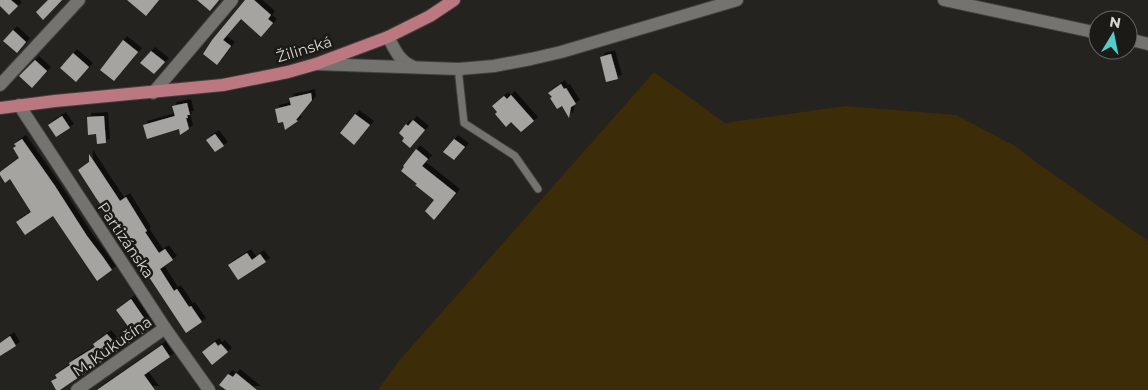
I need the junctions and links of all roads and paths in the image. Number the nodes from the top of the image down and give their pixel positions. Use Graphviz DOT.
graph roads {
  1 [pos="79,0"];
  2 [pos="232,0"];
  3 [pos="454,0"];
  4 [pos="738,0"];
  5 [pos="944,0"];
  6 [pos="1088,31"];
  7 [pos="388,37"];
  8 [pos="316,64"];
  9 [pos="412,66"];
  10 [pos="459,69"];
  11 [pos="0,85"];
  12 [pos="153,92"];
  13 [pos="18,105"];
  14 [pos="0,108"];
  15 [pos="538,189"];
  16 [pos="165,328"];
  17 [pos="77,390"];
  18 [pos="210,390"];
  1 -- 11 [label="street"];
  2 -- 12 [label="street"];
  3 -- 7 [label="main road, Žilinská"];
  4 -- 10 [label="street"];
  5 -- 6 [label="street"];
  7 -- 8 [label="main road, Žilinská"];
  7 -- 9 [label="street"];
  8 -- 9 [label="street"];
  8 -- 12 [label="main road, Žilinská"];
  9 -- 10 [label="street"];
  10 -- 15 [label="lane"];
  12 -- 13 [label="main road, Žilinská"];
  13 -- 14 [label="main road, Žilinská"];
  13 -- 16 [label="street, Partizánska"];
  16 -- 17 [label="street, M. Kukučína"];
  16 -- 18 [label="street, Partizánska"];
}
